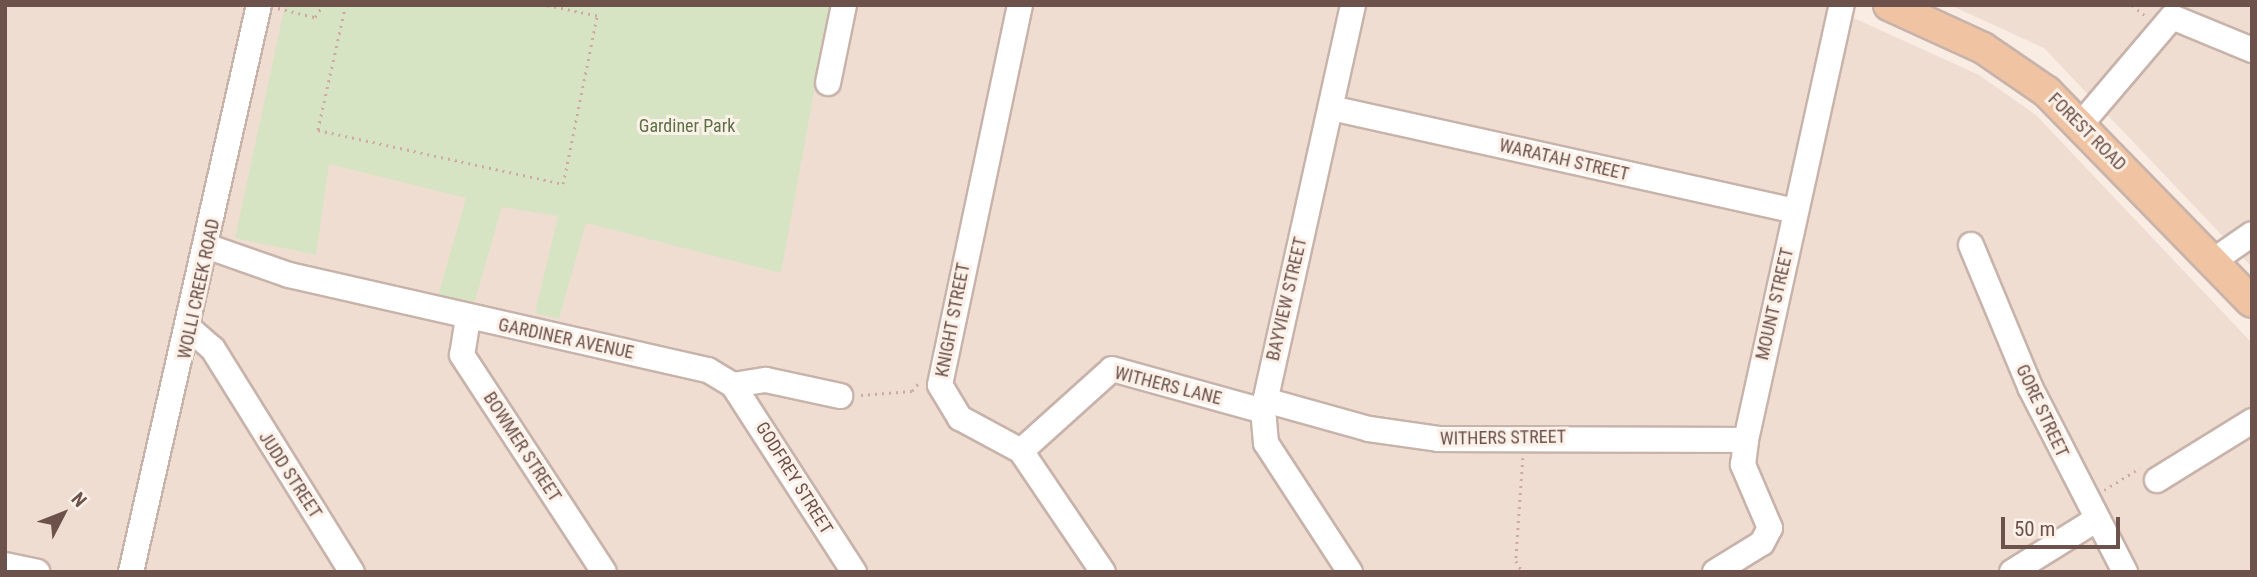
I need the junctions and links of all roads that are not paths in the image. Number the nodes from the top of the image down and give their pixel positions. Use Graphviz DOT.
graph roads {
  1 [pos="844,5"];
  2 [pos="1020,5"];
  3 [pos="1353,5"];
  4 [pos="1842,5"];
  5 [pos="1889,5"];
  6 [pos="267,6"];
  7 [pos="2252,50"];
  8 [pos="828,83"];
  9 [pos="1331,108"];
  10 [pos="2081,124"];
  11 [pos="1796,212"];
  12 [pos="2252,234"];
  13 [pos="1971,245"];
  14 [pos="207,256"];
  15 [pos="2213,261"];
  16 [pos="2252,302"];
  17 [pos="468,317"];
  18 [pos="188,337"];
  19 [pos="733,385"];
  20 [pos="840,396"];
  21 [pos="1264,405"];
  22 [pos="2252,421"];
  23 [pos="1745,440"];
  24 [pos="1021,451"];
  25 [pos="2157,481"];
  26 [pos="2090,512"];
  27 [pos="5,565"];
  28 [pos="37,572"];
  29 [pos="131,572"];
  30 [pos="352,572"];
  31 [pos="604,572"];
  32 [pos="854,572"];
  33 [pos="1103,572"];
  34 [pos="1350,572"];
  35 [pos="1715,572"];
  36 [pos="2012,572"];
  37 [pos="2125,572"];
  1 -- 8 [label="street"];
  2 -- 24 [label="street, KNIGHT STREET"];
  3 -- 9 [label="street, BAYVIEW STREET"];
  4 -- 11 [label="street, MOUNT STREET"];
  5 -- 10 [label="main road, FOREST ROAD"];
  6 -- 14 [label="street, WOLLI CREEK ROAD"];
  7 -- 10 [label="street"];
  9 -- 11 [label="street, WARATAH STREET"];
  9 -- 21 [label="street, BAYVIEW STREET"];
  10 -- 15 [label="main road, FOREST ROAD"];
  11 -- 23 [label="street, MOUNT STREET"];
  12 -- 15 [label="street"];
  13 -- 26 [label="street, GORE STREET"];
  14 -- 17 [label="street, GARDINER AVENUE"];
  14 -- 18 [label="street, WOLLI CREEK ROAD"];
  15 -- 16 [label="main road, FOREST ROAD"];
  17 -- 19 [label="street, GARDINER AVENUE"];
  17 -- 31 [label="street, BOWMER STREET"];
  18 -- 29 [label="street, WOLLI CREEK ROAD"];
  18 -- 30 [label="street, JUDD STREET"];
  19 -- 20 [label="street"];
  19 -- 32 [label="street, GODFREY STREET"];
  21 -- 23 [label="street, WITHERS STREET"];
  21 -- 24 [label="street, WITHERS LANE"];
  21 -- 34 [label="street, BAYVIEW STREET"];
  22 -- 25 [label="street"];
  23 -- 35 [label="street, MOUNT STREET"];
  24 -- 33 [label="street, KNIGHT STREET"];
  26 -- 36 [label="street"];
  26 -- 37 [label="street, GORE STREET"];
  27 -- 28 [label="street"];
}
